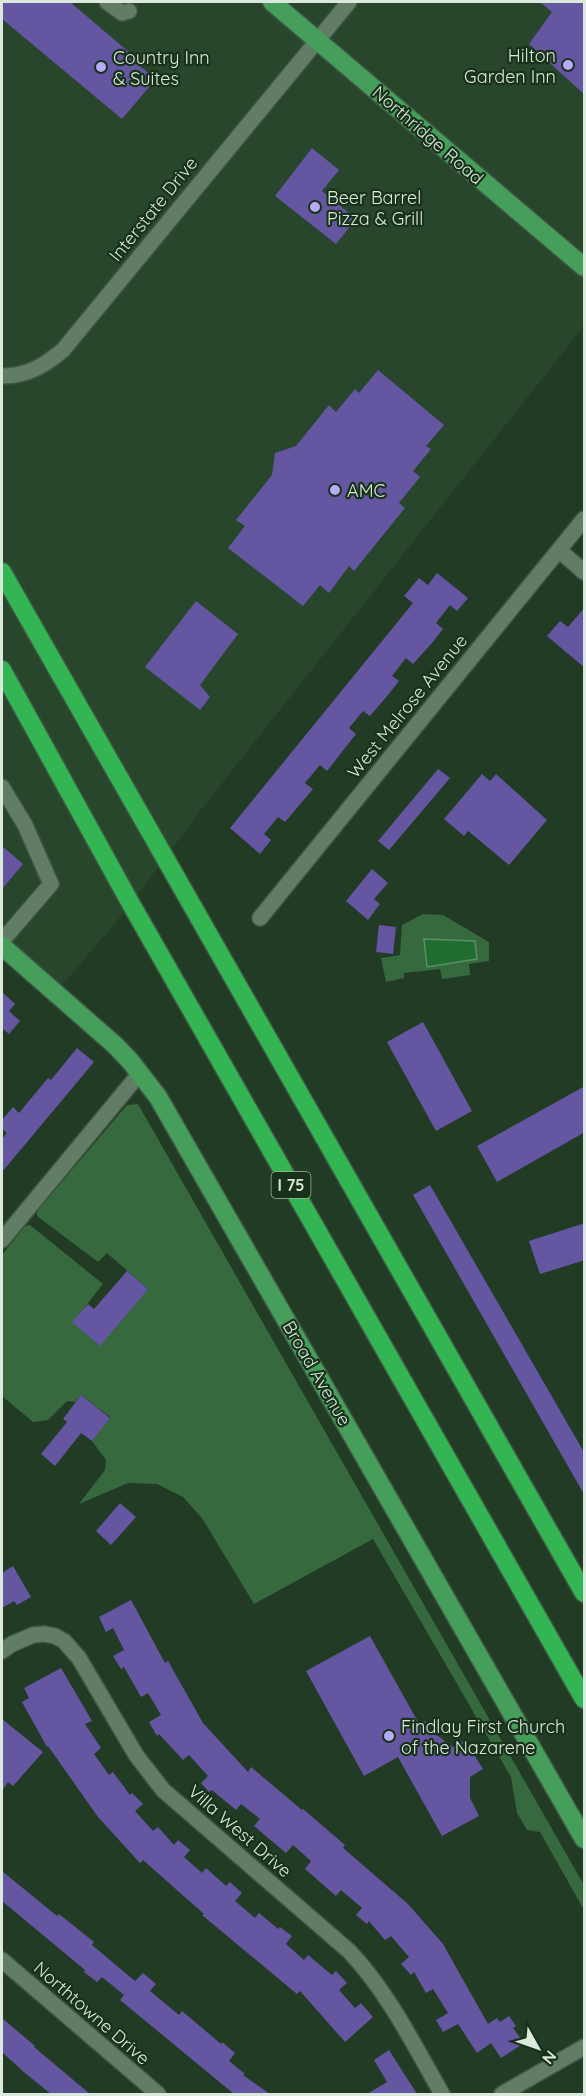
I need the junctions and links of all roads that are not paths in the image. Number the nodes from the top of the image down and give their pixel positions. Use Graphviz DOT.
graph roads {
  1 [pos="107,2"];
  2 [pos="272,2"];
  3 [pos="349,2"];
  4 [pos="129,10"];
  5 [pos="316,39"];
  6 [pos="585,267"];
  7 [pos="2,376"];
  8 [pos="585,519"];
  9 [pos="559,550"];
  10 [pos="2,572"];
  11 [pos="585,572"];
  12 [pos="2,670"];
  13 [pos="2,787"];
  14 [pos="260,918"];
  15 [pos="2,941"];
  16 [pos="2,946"];
  17 [pos="140,1073"];
  18 [pos="2,1240"];
  19 [pos="585,1593"];
  20 [pos="2,1651"];
  21 [pos="585,1699"];
  22 [pos="585,1839"];
  23 [pos="2,1960"];
  24 [pos="585,2047"];
  25 [pos="158,2094"];
  26 [pos="442,2094"];
  27 [pos="502,2094"];
  1 -- 4 [label="street"];
  2 -- 5 [label="main road, Northridge Road"];
  3 -- 5 [label="street, Interstate Drive"];
  5 -- 6 [label="main road, Northridge Road"];
  5 -- 7 [label="street, Interstate Drive"];
  8 -- 9 [label="street, West Melrose Avenue"];
  9 -- 11 [label="street"];
  9 -- 14 [label="street, West Melrose Avenue"];
  10 -- 19 [label="highway"];
  12 -- 21 [label="highway, I 75"];
  13 -- 15 [label="street"];
  16 -- 17 [label="main road, Broad Avenue"];
  17 -- 18 [label="street"];
  17 -- 22 [label="main road, Broad Avenue"];
  20 -- 26 [label="street, Villa West Drive"];
  23 -- 25 [label="street, Northtowne Drive"];
  24 -- 27 [label="street"];
}
